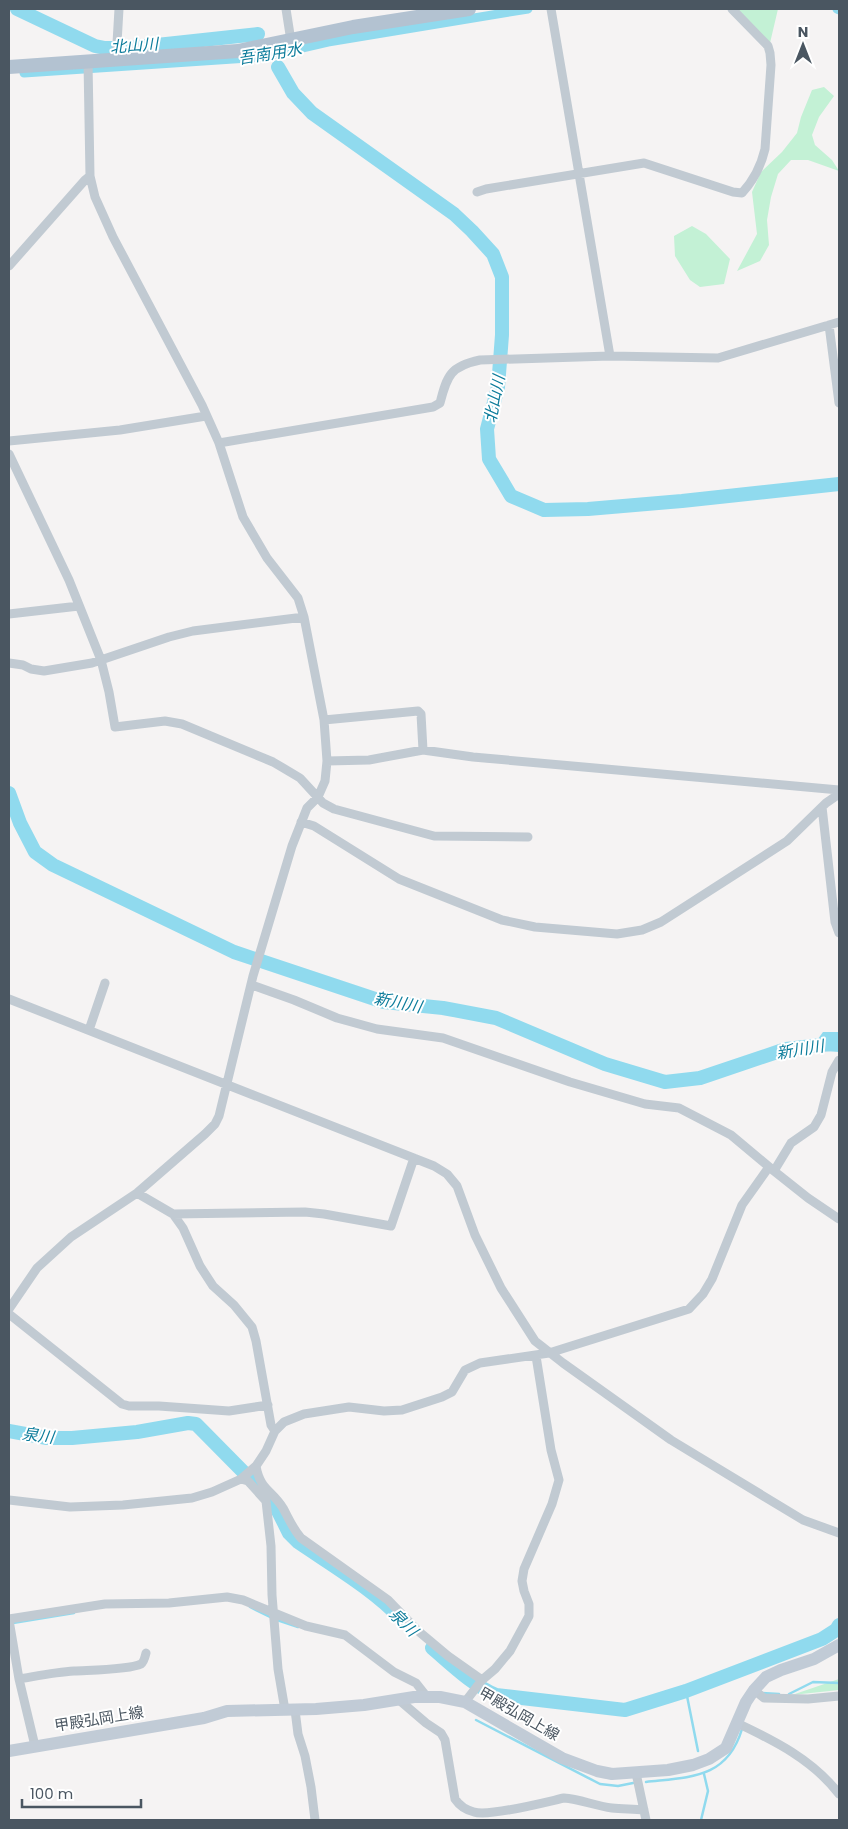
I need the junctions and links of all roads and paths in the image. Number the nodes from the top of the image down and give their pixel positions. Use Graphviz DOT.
graph roads {
  1 [pos="119,9"];
  2 [pos="286,9"];
  3 [pos="469,9"];
  4 [pos="551,9"];
  5 [pos="732,9"];
  6 [pos="291,41"];
  7 [pos="116,56"];
  8 [pos="9,67"];
  9 [pos="87,67"];
  10 [pos="579,175"];
  11 [pos="90,176"];
  12 [pos="477,192"];
  13 [pos="9,266"];
  14 [pos="839,322"];
  15 [pos="828,325"];
  16 [pos="610,356"];
  17 [pos="839,403"];
  18 [pos="206,416"];
  19 [pos="9,441"];
  20 [pos="219,443"];
  21 [pos="9,454"];
  22 [pos="79,606"];
  23 [pos="9,614"];
  24 [pos="304,617"];
  25 [pos="101,660"];
  26 [pos="9,663"];
  27 [pos="324,720"];
  28 [pos="423,750"];
  29 [pos="327,761"];
  30 [pos="839,790"];
  31 [pos="839,794"];
  32 [pos="318,797"];
  33 [pos="822,806"];
  34 [pos="301,822"];
  35 [pos="528,837"];
  36 [pos="839,933"];
  37 [pos="253,981"];
  38 [pos="105,983"];
  39 [pos="9,999"];
  40 [pos="89,1030"];
  41 [pos="839,1060"];
  42 [pos="228,1085"];
  43 [pos="414,1158"];
  44 [pos="772,1169"];
  45 [pos="137,1193"];
  46 [pos="173,1214"];
  47 [pos="839,1219"];
  48 [pos="9,1309"];
  49 [pos="9,1314"];
  50 [pos="549,1353"];
  51 [pos="536,1356"];
  52 [pos="268,1405"];
  53 [pos="275,1431"];
  54 [pos="248,1473"];
  55 [pos="9,1500"];
  56 [pos="839,1533"];
  57 [pos="274,1618"];
  58 [pos="9,1623"];
  59 [pos="839,1644"];
  60 [pos="146,1653"];
  61 [pos="19,1679"];
  62 [pos="479,1684"];
  63 [pos="759,1694"];
  64 [pos="839,1696"];
  65 [pos="427,1697"];
  66 [pos="398,1699"];
  67 [pos="465,1702"];
  68 [pos="290,1710"];
  69 [pos="742,1725"];
  70 [pos="35,1746"];
  71 [pos="9,1751"];
  72 [pos="636,1773"];
  73 [pos="839,1794"];
  74 [pos="644,1810"];
  75 [pos="316,1820"];
  76 [pos="646,1820"];
  1 -- 7 [label="street"];
  2 -- 6 [label="street"];
  3 -- 6 [label="main road"];
  4 -- 10 [label="street"];
  5 -- 10 [label="street"];
  6 -- 7 [label="main road"];
  7 -- 9 [label="main road"];
  8 -- 9 [label="main road"];
  9 -- 11 [label="street"];
  10 -- 12 [label="street"];
  10 -- 16 [label="street"];
  11 -- 13 [label="street"];
  11 -- 18 [label="street"];
  14 -- 15 [label="street"];
  15 -- 16 [label="street"];
  15 -- 17 [label="street"];
  16 -- 20 [label="street"];
  18 -- 19 [label="street"];
  18 -- 20 [label="street"];
  20 -- 24 [label="street"];
  21 -- 22 [label="street"];
  22 -- 23 [label="street"];
  22 -- 25 [label="street"];
  24 -- 25 [label="street"];
  24 -- 27 [label="street"];
  25 -- 26 [label="street"];
  25 -- 32 [label="street"];
  27 -- 28 [label="street"];
  27 -- 29 [label="street"];
  28 -- 29 [label="street"];
  28 -- 30 [label="street"];
  29 -- 32 [label="street"];
  31 -- 33 [label="street"];
  32 -- 34 [label="street"];
  32 -- 35 [label="street"];
  33 -- 34 [label="street"];
  33 -- 36 [label="street"];
  34 -- 37 [label="street"];
  37 -- 42 [label="street"];
  37 -- 44 [label="street"];
  38 -- 40 [label="street"];
  39 -- 40 [label="street"];
  40 -- 42 [label="street"];
  41 -- 44 [label="street"];
  42 -- 43 [label="street"];
  42 -- 45 [label="street"];
  43 -- 46 [label="street"];
  43 -- 50 [label="street"];
  44 -- 47 [label="street"];
  44 -- 50 [label="street"];
  45 -- 46 [label="street"];
  45 -- 48 [label="street"];
  46 -- 52 [label="street"];
  49 -- 52 [label="street"];
  50 -- 51 [label="street"];
  50 -- 56 [label="street"];
  51 -- 53 [label="street"];
  51 -- 62 [label="street"];
  52 -- 53 [label="street"];
  53 -- 54 [label="street"];
  54 -- 55 [label="street"];
  54 -- 57 [label="street"];
  54 -- 62 [label="street"];
  57 -- 58 [label="street"];
  57 -- 65 [label="street"];
  57 -- 68 [label="street"];
  58 -- 61 [label="street"];
  59 -- 63 [label="main road, 甲殿弘岡上線"];
  60 -- 61 [label="street"];
  61 -- 70 [label="street"];
  62 -- 67 [label="street"];
  63 -- 64 [label="street"];
  63 -- 69 [label="main road, 甲殿弘岡上線"];
  65 -- 66 [label="main road, 甲殿弘岡上線"];
  65 -- 67 [label="main road, 甲殿弘岡上線"];
  66 -- 68 [label="main road, 甲殿弘岡上線"];
  66 -- 74 [label="street"];
  67 -- 72 [label="main road, 甲殿弘岡上線"];
  68 -- 70 [label="main road, 甲殿弘岡上線"];
  68 -- 75 [label="street"];
  69 -- 72 [label="main road, 甲殿弘岡上線"];
  69 -- 73 [label="street"];
  70 -- 71 [label="main road, 甲殿弘岡上線"];
  72 -- 74 [label="street"];
  74 -- 76 [label="street"];
}
